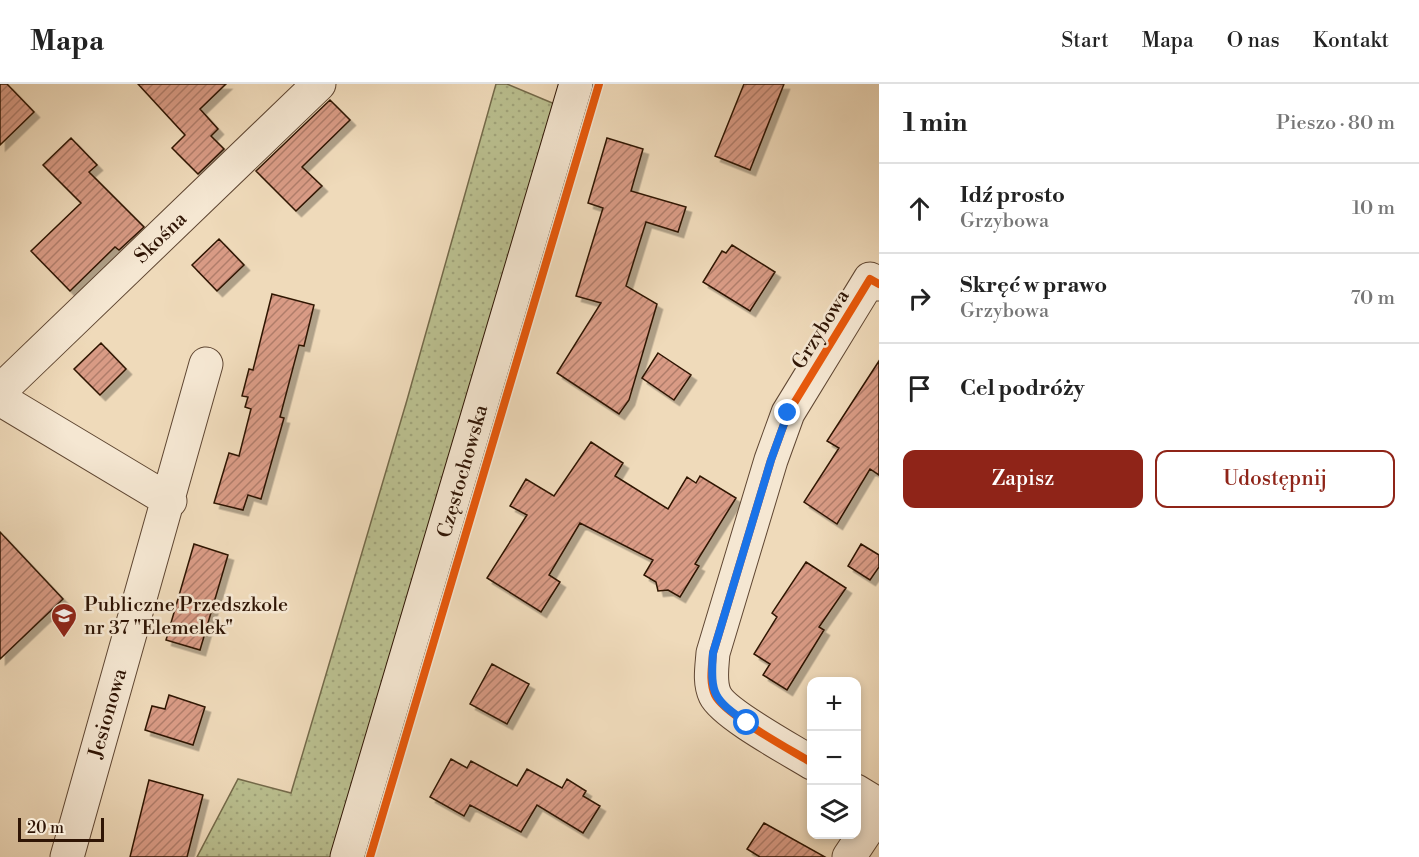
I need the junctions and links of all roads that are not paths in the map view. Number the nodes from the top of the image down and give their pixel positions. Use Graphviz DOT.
graph roads {
  1 [pos="319,84"];
  2 [pos="576,84"];
  3 [pos="875,282"];
  4 [pos="206,364"];
  5 [pos="0,391"];
  6 [pos="0,399"];
  7 [pos="170,501"];
  8 [pos="807,760"];
  9 [pos="861,794"];
  10 [pos="879,805"];
  11 [pos="879,812"];
  12 [pos="67,857"];
  13 [pos="347,857"];
  14 [pos="849,857"];
  1 -- 5 [label="street, Skośna"];
  2 -- 13 [label="street, Częstochowska"];
  3 -- 8 [label="street, Grzybowa"];
  4 -- 7 [label="street, Jesionowa"];
  6 -- 7 [label="street"];
  7 -- 12 [label="street, Jesionowa"];
  9 -- 10 [label="street"];
  11 -- 14 [label="street"];
}
